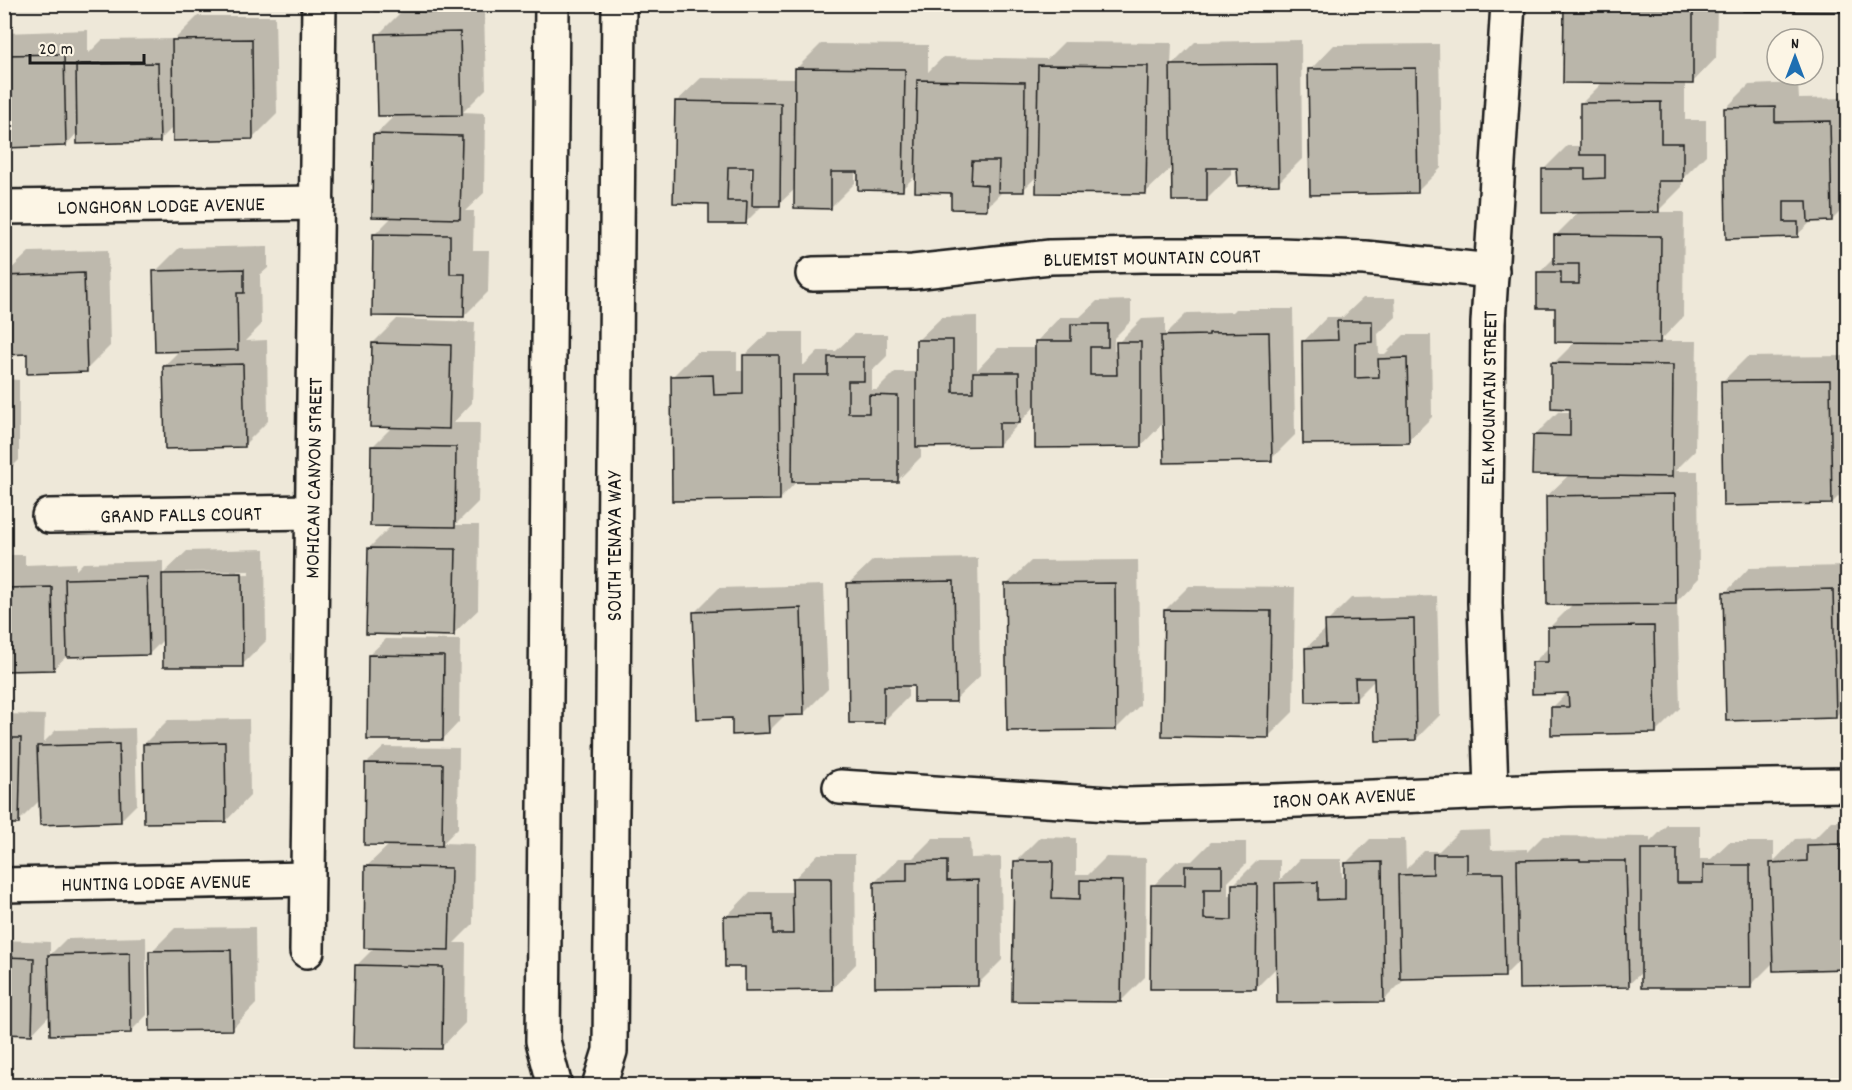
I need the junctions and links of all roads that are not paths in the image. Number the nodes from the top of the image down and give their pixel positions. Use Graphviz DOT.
graph roads {
  1 [pos="319,4"];
  2 [pos="552,4"];
  3 [pos="619,4"];
  4 [pos="1508,4"];
  5 [pos="316,203"];
  6 [pos="4,207"];
  7 [pos="1492,271"];
  8 [pos="813,274"];
  9 [pos="313,512"];
  10 [pos="49,516"];
  11 [pos="1848,785"];
  12 [pos="840,787"];
  13 [pos="1491,791"];
  14 [pos="307,879"];
  15 [pos="4,885"];
  16 [pos="307,951"];
  17 [pos="555,1086"];
  18 [pos="598,1086"];
  1 -- 5 [label="street, MOHICAN CANYON STREET"];
  2 -- 17 [label="street"];
  3 -- 18 [label="street, SOUTH TENAYA WAY"];
  4 -- 7 [label="street, ELK MOUNTAIN STREET"];
  5 -- 6 [label="street, LONGHORN LODGE AVENUE"];
  5 -- 9 [label="street, MOHICAN CANYON STREET"];
  7 -- 8 [label="street, BLUEMIST MOUNTAIN COURT"];
  7 -- 13 [label="street, ELK MOUNTAIN STREET"];
  9 -- 10 [label="street, GRAND FALLS COURT"];
  9 -- 14 [label="street, MOHICAN CANYON STREET"];
  11 -- 13 [label="street, IRON OAK AVENUE"];
  12 -- 13 [label="street, IRON OAK AVENUE"];
  14 -- 15 [label="street, HUNTING LODGE AVENUE"];
  14 -- 16 [label="street, MOHICAN CANYON STREET"];
}
